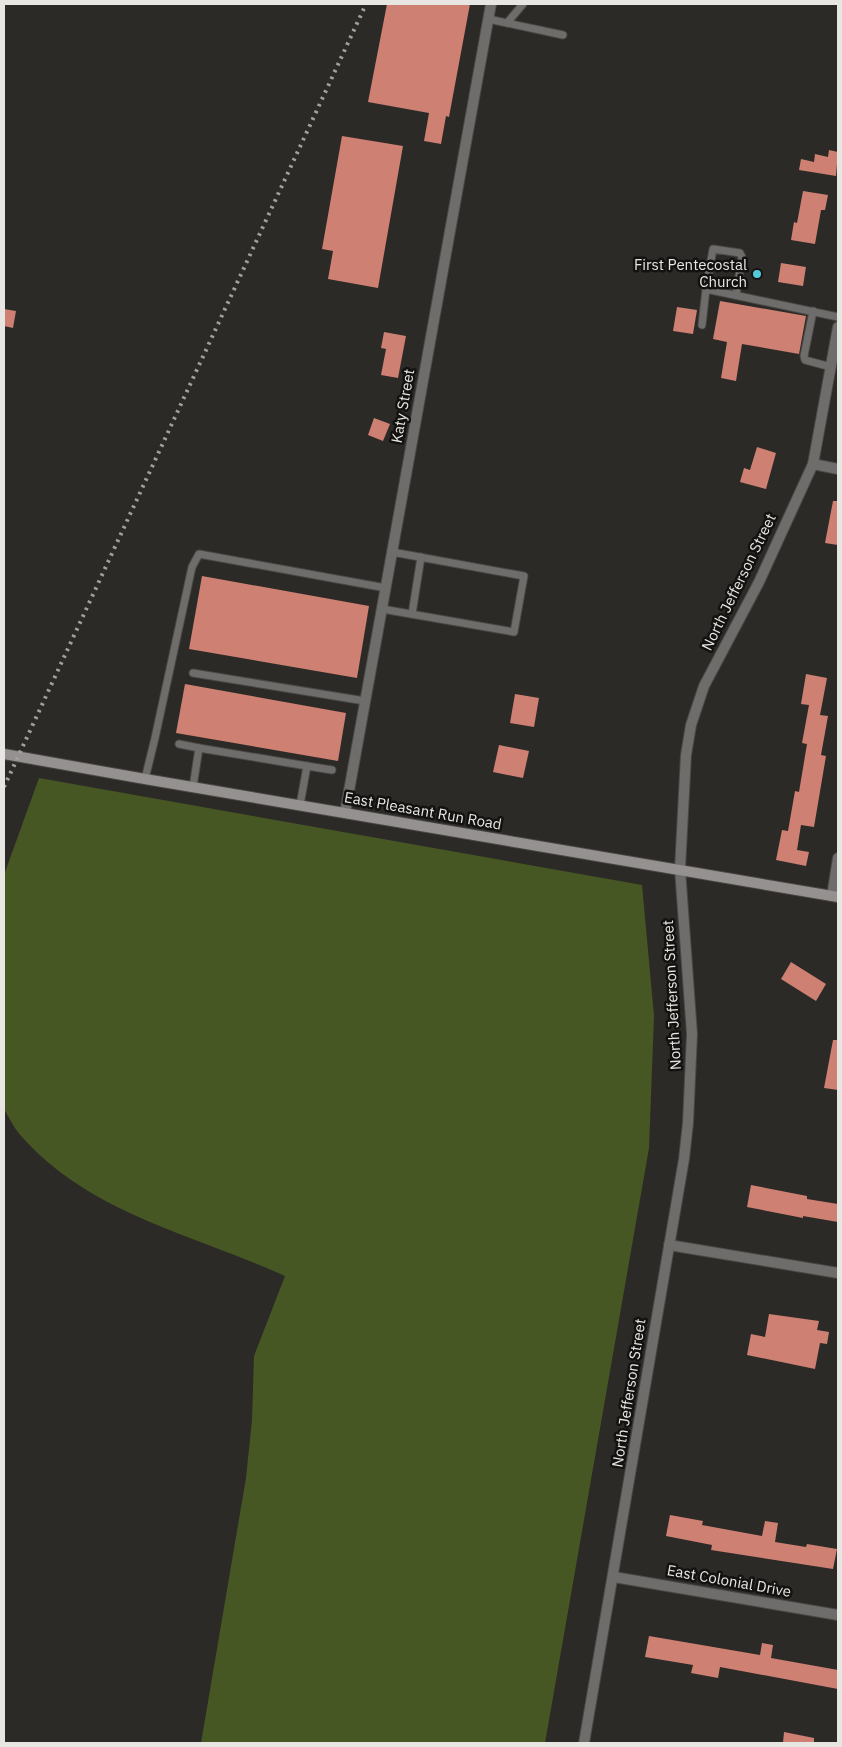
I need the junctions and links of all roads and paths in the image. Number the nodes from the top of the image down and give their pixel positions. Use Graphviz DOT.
graph roads {
  1 [pos="491,4"];
  2 [pos="524,4"];
  3 [pos="488,19"];
  4 [pos="507,23"];
  5 [pos="563,36"];
  6 [pos="706,289"];
  7 [pos="736,295"];
  8 [pos="813,311"];
  9 [pos="838,317"];
  10 [pos="702,325"];
  11 [pos="838,327"];
  12 [pos="831,367"];
  13 [pos="813,464"];
  14 [pos="838,469"];
  15 [pos="392,552"];
  16 [pos="421,557"];
  17 [pos="386,588"];
  18 [pos="382,609"];
  19 [pos="412,614"];
  20 [pos="193,673"];
  21 [pos="365,701"];
  22 [pos="179,744"];
  23 [pos="199,748"];
  24 [pos="4,754"];
  25 [pos="307,766"];
  26 [pos="332,770"];
  27 [pos="145,779"];
  28 [pos="193,787"];
  29 [pos="300,805"];
  30 [pos="345,813"];
  31 [pos="838,858"];
  32 [pos="680,869"];
  33 [pos="835,896"];
  34 [pos="669,1245"];
  35 [pos="838,1273"];
  36 [pos="614,1577"];
  37 [pos="838,1615"];
  38 [pos="584,1743"];
  1 -- 3 [label="street, Katy Street"];
  2 -- 4 [label="lane"];
  3 -- 4 [label="lane"];
  3 -- 15 [label="street, Katy Street"];
  4 -- 5 [label="lane"];
  6 -- 7 [label="lane"];
  6 -- 7 [label="lane"];
  6 -- 10 [label="lane"];
  7 -- 8 [label="lane"];
  8 -- 9 [label="lane"];
  8 -- 12 [label="lane"];
  11 -- 12 [label="street, North Jefferson Street"];
  12 -- 13 [label="street, North Jefferson Street"];
  13 -- 14 [label="street"];
  13 -- 32 [label="street, North Jefferson Street"];
  15 -- 16 [label="lane"];
  15 -- 17 [label="street, Katy Street"];
  16 -- 19 [label="lane"];
  16 -- 19 [label="lane"];
  17 -- 18 [label="street, Katy Street"];
  17 -- 27 [label="lane"];
  18 -- 19 [label="lane"];
  18 -- 21 [label="street, Katy Street"];
  20 -- 21 [label="lane"];
  21 -- 30 [label="street, Katy Street"];
  22 -- 23 [label="lane"];
  23 -- 25 [label="lane"];
  23 -- 28 [label="lane"];
  24 -- 27 [label="main road, East Pleasant Run Road"];
  25 -- 26 [label="lane"];
  25 -- 29 [label="lane"];
  27 -- 28 [label="main road, East Pleasant Run Road"];
  28 -- 29 [label="main road, East Pleasant Run Road"];
  29 -- 30 [label="main road, East Pleasant Run Road"];
  30 -- 32 [label="main road, East Pleasant Run Road"];
  31 -- 33 [label="street"];
  32 -- 33 [label="main road, East Pleasant Run Road"];
  32 -- 34 [label="street, North Jefferson Street"];
  34 -- 35 [label="street"];
  34 -- 36 [label="street, North Jefferson Street"];
  36 -- 37 [label="street, East Colonial Drive"];
  36 -- 38 [label="street, North Jefferson Street"];
}
